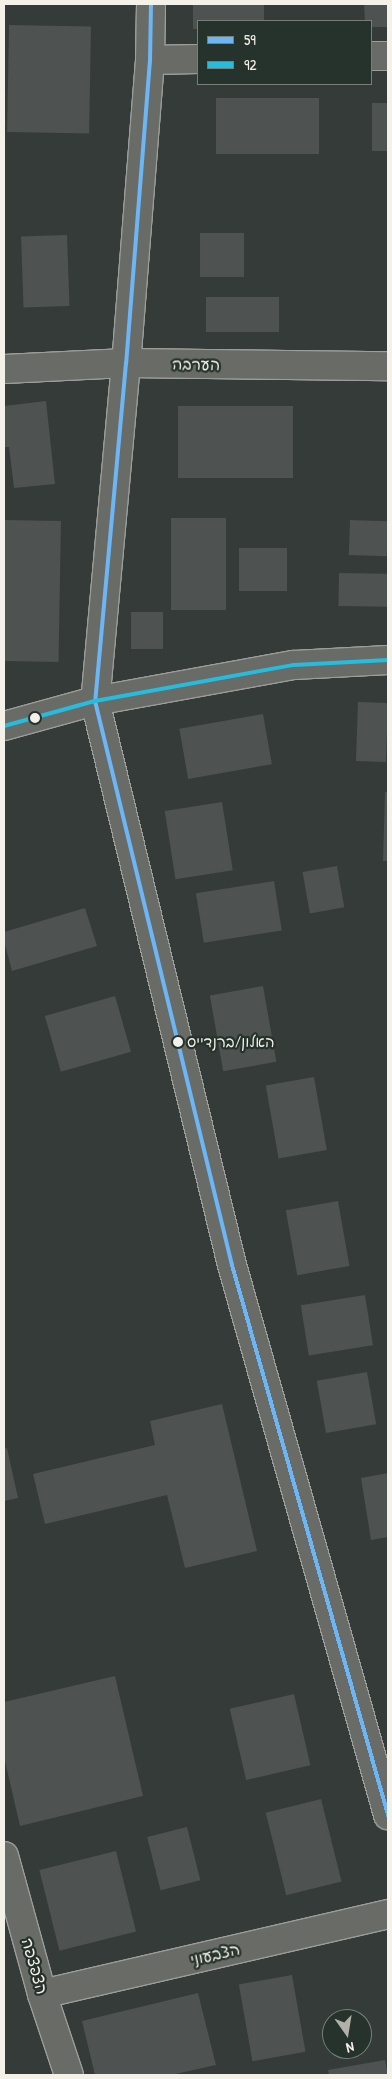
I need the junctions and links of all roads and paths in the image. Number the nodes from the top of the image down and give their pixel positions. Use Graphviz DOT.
graph roads {
  1 [pos="151,4"];
  2 [pos="372,56"];
  3 [pos="388,56"];
  4 [pos="197,59"];
  5 [pos="150,60"];
  6 [pos="126,363"];
  7 [pos="388,366"];
  8 [pos="4,369"];
  9 [pos="388,660"];
  10 [pos="95,701"];
  11 [pos="4,726"];
  12 [pos="388,1815"];
  13 [pos="4,1856"];
  14 [pos="388,1914"];
  15 [pos="42,1994"];
  16 [pos="69,2075"];
  1 -- 5 [label="street"];
  2 -- 3 [label="street"];
  4 -- 5 [label="street"];
  5 -- 6 [label="street"];
  6 -- 7 [label="street, הערבה"];
  6 -- 8 [label="street, הערבה"];
  6 -- 10 [label="street"];
  9 -- 10 [label="street"];
  10 -- 11 [label="street"];
  10 -- 12 [label="street"];
  13 -- 15 [label="street, הצפצפה"];
  14 -- 15 [label="street, הצבעוני"];
  15 -- 16 [label="street, הצפצפה"];
}
